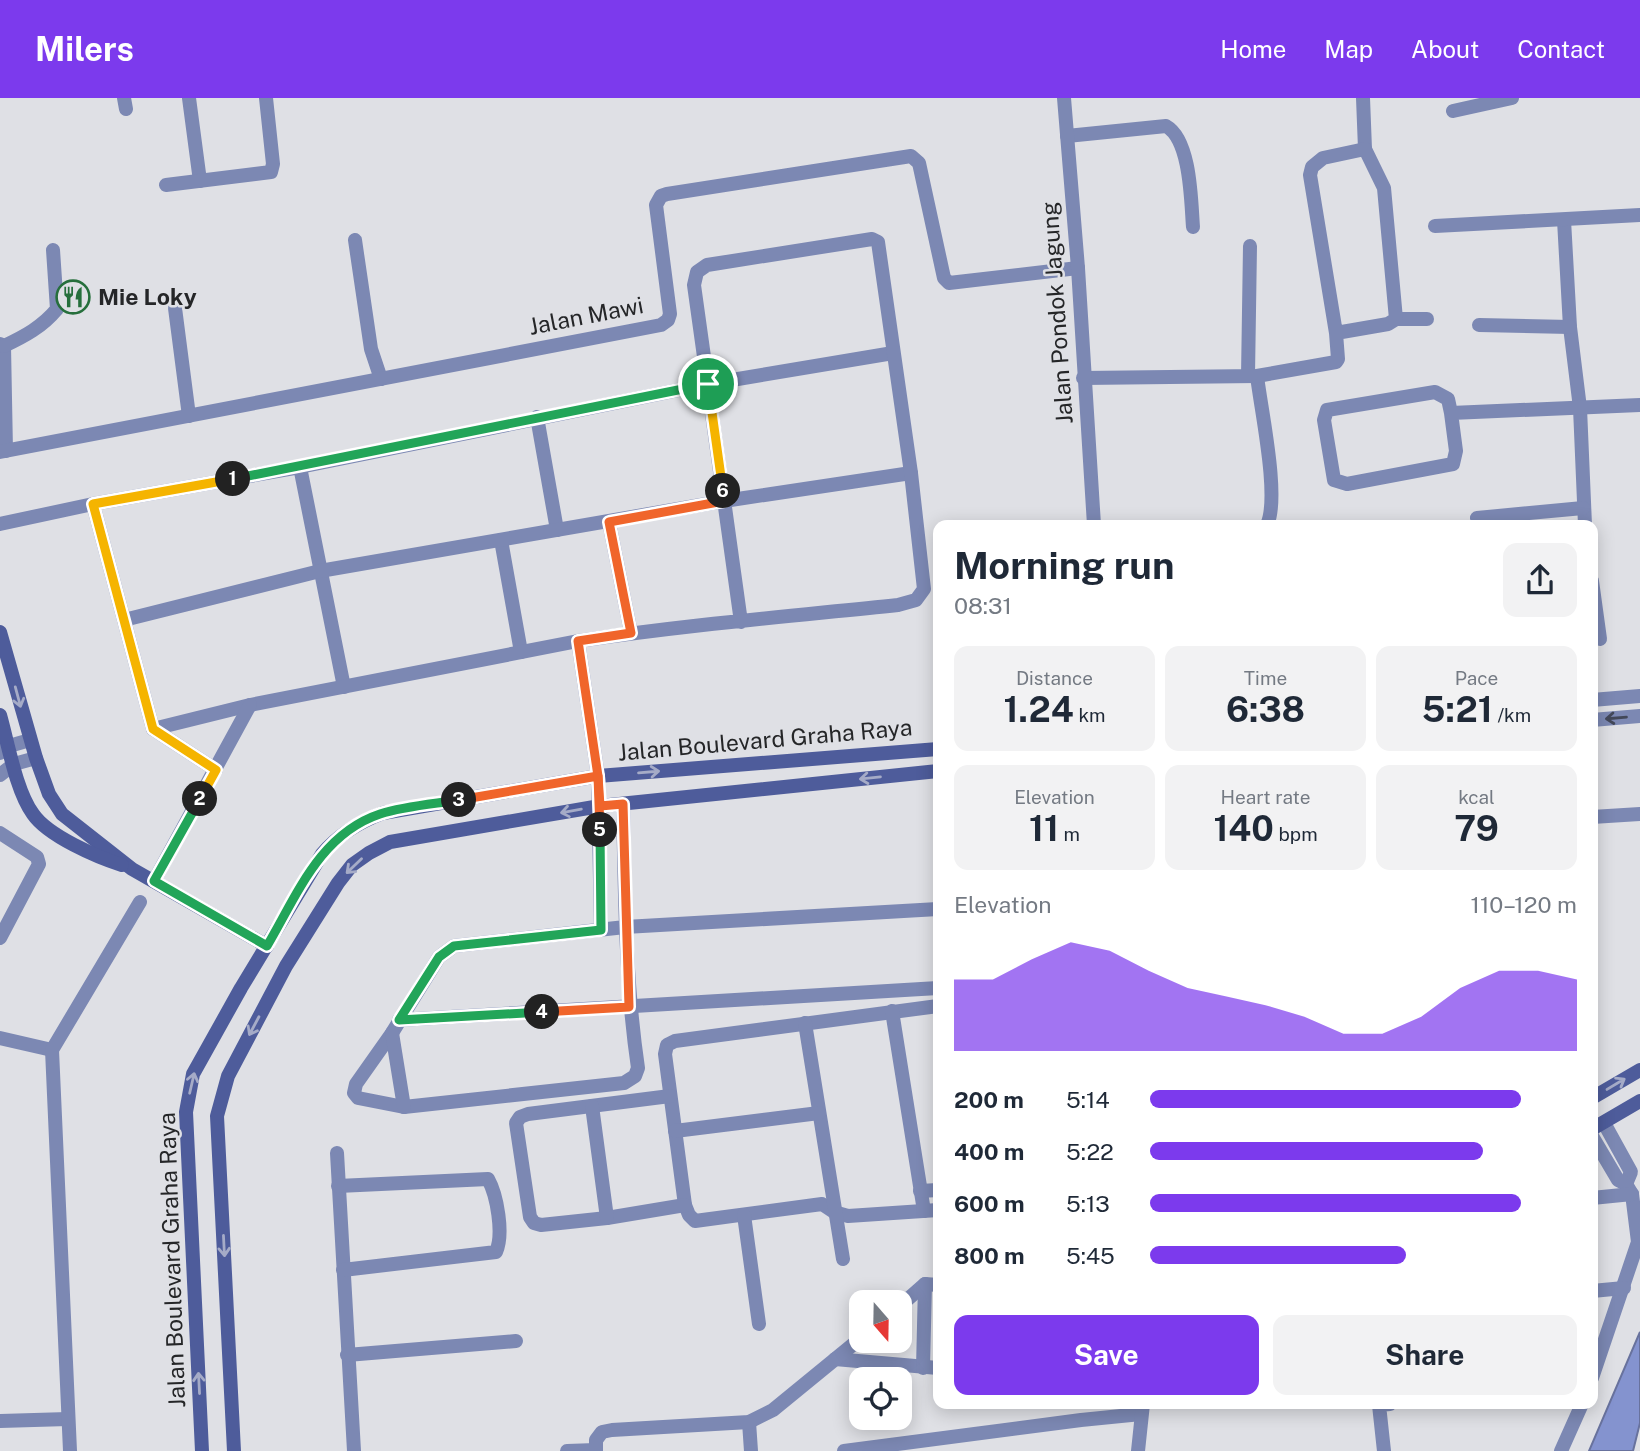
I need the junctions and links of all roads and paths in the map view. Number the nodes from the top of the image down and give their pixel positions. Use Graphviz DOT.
graph roads {
  1 [pos="189,98"];
  2 [pos="266,98"];
  3 [pos="1064,98"];
  4 [pos="1363,98"];
  5 [pos="1512,98"];
  6 [pos="1452,111"];
  7 [pos="1067,136"];
  8 [pos="1365,149"];
  9 [pos="200,181"];
  10 [pos="166,185"];
  11 [pos="1640,215"];
  12 [pos="1564,220"];
  13 [pos="1435,226"];
  14 [pos="1193,227"];
  15 [pos="355,240"];
  16 [pos="1250,246"];
  17 [pos="53,250"];
  18 [pos="1078,268"];
  19 [pos="175,308"];
  20 [pos="1396,319"];
  21 [pos="1427,320"];
  22 [pos="1479,325"];
  23 [pos="1570,327"];
  24 [pos="1336,333"];
  25 [pos="2,345"];
  26 [pos="893,353"];
  27 [pos="1252,376"];
  28 [pos="1083,378"];
  29 [pos="381,379"];
  30 [pos="708,384"];
  31 [pos="1640,405"];
  32 [pos="1580,408"];
  33 [pos="1451,412"];
  34 [pos="188,416"];
  35 [pos="537,418"];
  36 [pos="3,452"];
  37 [pos="300,467"];
  38 [pos="911,473"];
  39 [pos="724,501"];
  40 [pos="93,504"];
  41 [pos="1583,508"];
  42 [pos="1477,519"];
  43 [pos="1094,520"];
  44 [pos="1269,520"];
  45 [pos="1584,520"];
  46 [pos="609,522"];
  47 [pos="0,524"];
  48 [pos="557,530"];
  49 [pos="501,540"];
  50 [pos="320,571"];
  51 [pos="124,620"];
  52 [pos="741,622"];
  53 [pos="1598,627"];
  54 [pos="0,632"];
  55 [pos="631,633"];
  56 [pos="1600,639"];
  57 [pos="578,641"];
  58 [pos="521,652"];
  59 [pos="344,687"];
  60 [pos="1640,696"];
  61 [pos="1598,700"];
  62 [pos="250,705"];
  63 [pos="0,715"];
  64 [pos="1640,716"];
  65 [pos="1598,720"];
  66 [pos="153,729"];
  67 [pos="30,740"];
  68 [pos="5,749"];
  69 [pos="933,749"];
  70 [pos="36,758"];
  71 [pos="14,764"];
  72 [pos="216,770"];
  73 [pos="933,772"];
  74 [pos="0,775"];
  75 [pos="598,776"];
  76 [pos="623,804"];
  77 [pos="600,806"];
  78 [pos="1640,814"];
  79 [pos="1598,817"];
  80 [pos="0,832"];
  81 [pos="132,869"];
  82 [pos="154,881"];
  83 [pos="140,902"];
  84 [pos="933,909"];
  85 [pos="625,927"];
  86 [pos="601,930"];
  87 [pos="0,939"];
  88 [pos="267,946"];
  89 [pos="933,988"];
  90 [pos="629,1007"];
  91 [pos="933,1007"];
  92 [pos="892,1012"];
  93 [pos="805,1023"];
  94 [pos="396,1027"];
  95 [pos="0,1038"];
  96 [pos="51,1050"];
  97 [pos="1640,1070"];
  98 [pos="1598,1094"];
  99 [pos="670,1096"];
  100 [pos="1640,1101"];
  101 [pos="592,1106"];
  102 [pos="404,1107"];
  103 [pos="819,1113"];
  104 [pos="1598,1126"];
  105 [pos="675,1131"];
  106 [pos="1598,1146"];
  107 [pos="337,1153"];
  108 [pos="338,1186"];
  109 [pos="1629,1189"];
  110 [pos="933,1190"];
  111 [pos="920,1191"];
  112 [pos="1598,1197"];
  113 [pos="685,1205"];
  114 [pos="931,1211"];
  115 [pos="834,1212"];
  116 [pos="744,1215"];
  117 [pos="607,1218"];
  118 [pos="843,1259"];
  119 [pos="343,1270"];
  120 [pos="932,1284"];
  121 [pos="1625,1288"];
  122 [pos="1598,1290"];
  123 [pos="912,1298"];
  124 [pos="759,1324"];
  125 [pos="516,1341"];
  126 [pos="849,1348"];
  127 [pos="348,1355"];
  128 [pos="835,1359"];
  129 [pos="1598,1362"];
  130 [pos="931,1368"];
  131 [pos="1142,1409"];
  132 [pos="1379,1409"];
  133 [pos="1580,1409"];
  134 [pos="68,1419"];
  135 [pos="0,1421"];
  136 [pos="749,1422"];
  137 [pos="71,1451"];
  138 [pos="202,1451"];
  139 [pos="234,1451"];
  140 [pos="354,1451"];
  141 [pos="567,1451"];
  142 [pos="596,1451"];
  143 [pos="751,1451"];
  144 [pos="844,1451"];
  145 [pos="1138,1451"];
  146 [pos="1384,1451"];
  147 [pos="1561,1451"];
  1 -- 9 [label="street"];
  2 -- 9 [label="street"];
  3 -- 7 [label="street, Jalan Pondok Jagung"];
  4 -- 8 [label="street"];
  5 -- 6 [label="street"];
  7 -- 14 [label="street"];
  7 -- 18 [label="street, Jalan Pondok Jagung"];
  8 -- 20 [label="street"];
  8 -- 24 [label="street"];
  9 -- 10 [label="street"];
  11 -- 12 [label="street"];
  12 -- 13 [label="street"];
  12 -- 23 [label="street"];
  15 -- 29 [label="street"];
  16 -- 27 [label="street"];
  17 -- 25 [label="street"];
  18 -- 28 [label="street, Jalan Pondok Jagung"];
  18 -- 29 [label="street, Jalan Mawi"];
  19 -- 34 [label="street"];
  20 -- 21 [label="street"];
  20 -- 24 [label="street"];
  22 -- 23 [label="street"];
  23 -- 32 [label="street"];
  24 -- 27 [label="street"];
  25 -- 36 [label="street"];
  26 -- 30 [label="street"];
  26 -- 30 [label="street"];
  26 -- 38 [label="street"];
  27 -- 28 [label="street"];
  27 -- 44 [label="street"];
  28 -- 43 [label="street, Jalan Pondok Jagung"];
  29 -- 34 [label="street, Jalan Mawi"];
  30 -- 35 [label="street"];
  30 -- 39 [label="street"];
  31 -- 32 [label="street"];
  32 -- 33 [label="street"];
  32 -- 41 [label="street"];
  33 -- 33 [label="street"];
  34 -- 36 [label="street, Jalan Mawi"];
  35 -- 37 [label="street"];
  35 -- 48 [label="street"];
  37 -- 40 [label="street"];
  37 -- 50 [label="street"];
  38 -- 39 [label="street"];
  38 -- 52 [label="street"];
  39 -- 46 [label="street"];
  39 -- 52 [label="street"];
  40 -- 47 [label="street"];
  40 -- 51 [label="street"];
  41 -- 42 [label="street"];
  41 -- 45 [label="street"];
  46 -- 48 [label="street"];
  46 -- 55 [label="street"];
  48 -- 49 [label="street"];
  49 -- 50 [label="street"];
  49 -- 58 [label="street"];
  50 -- 51 [label="street"];
  50 -- 59 [label="street"];
  51 -- 66 [label="street"];
  52 -- 55 [label="street"];
  53 -- 56 [label="street"];
  54 -- 67 [label="main road, one-way"];
  55 -- 57 [label="street"];
  57 -- 58 [label="street"];
  57 -- 75 [label="street"];
  58 -- 59 [label="street"];
  59 -- 62 [label="street"];
  60 -- 61 [label="street"];
  62 -- 66 [label="street"];
  62 -- 72 [label="street"];
  63 -- 68 [label="main road"];
  64 -- 65 [label="street, one-way"];
  66 -- 72 [label="street"];
  67 -- 68 [label="street"];
  67 -- 70 [label="main road"];
  68 -- 71 [label="main road"];
  75 -- 69 [label="main road, Jalan Boulevard Graha Raya, one-way"];
  70 -- 71 [label="street"];
  70 -- 81 [label="main road"];
  71 -- 74 [label="street"];
  71 -- 81 [label="main road"];
  72 -- 82 [label="street"];
  73 -- 76 [label="main road, Jalan Boulevard Graha Raya, one-way"];
  75 -- 77 [label="street"];
  75 -- 88 [label="main road, Jalan Boulevard Graha Raya"];
  76 -- 77 [label="main road, Jalan Boulevard Graha Raya"];
  76 -- 85 [label="street"];
  77 -- 86 [label="street"];
  77 -- 139 [label="main road, Jalan Boulevard Graha Raya, one-way"];
  78 -- 79 [label="street"];
  80 -- 87 [label="street"];
  81 -- 82 [label="main road"];
  82 -- 88 [label="main road"];
  83 -- 96 [label="street"];
  84 -- 85 [label="street"];
  85 -- 86 [label="street"];
  85 -- 90 [label="street"];
  86 -- 94 [label="street"];
  138 -- 88 [label="main road, Jalan Boulevard Graha Raya, one-way"];
  89 -- 90 [label="street"];
  90 -- 94 [label="street"];
  90 -- 102 [label="street"];
  91 -- 92 [label="street"];
  92 -- 93 [label="street"];
  92 -- 111 [label="street"];
  93 -- 99 [label="street"];
  93 -- 103 [label="street"];
  94 -- 102 [label="street"];
  94 -- 102 [label="street"];
  95 -- 96 [label="street"];
  96 -- 134 [label="street"];
  98 -- 97 [label="main road, one-way"];
  99 -- 101 [label="street"];
  99 -- 105 [label="street"];
  100 -- 104 [label="main road"];
  101 -- 117 [label="street"];
  101 -- 117 [label="street"];
  103 -- 105 [label="street"];
  103 -- 115 [label="street"];
  104 -- 109 [label="street"];
  105 -- 113 [label="street"];
  106 -- 109 [label="street"];
  107 -- 108 [label="street"];
  108 -- 119 [label="street"];
  108 -- 119 [label="street"];
  109 -- 112 [label="street"];
  109 -- 121 [label="street"];
  110 -- 111 [label="street"];
  111 -- 114 [label="street"];
  113 -- 116 [label="street"];
  113 -- 117 [label="street"];
  114 -- 115 [label="street"];
  115 -- 116 [label="street"];
  115 -- 118 [label="street"];
  116 -- 124 [label="street"];
  119 -- 127 [label="street"];
  120 -- 123 [label="street"];
  120 -- 130 [label="street"];
  121 -- 122 [label="street"];
  121 -- 129 [label="street"];
  125 -- 127 [label="street"];
  126 -- 128 [label="street"];
  127 -- 140 [label="street"];
  128 -- 130 [label="street"];
  128 -- 136 [label="street"];
  131 -- 144 [label="street"];
  131 -- 145 [label="street"];
  132 -- 146 [label="street"];
  133 -- 147 [label="street"];
  134 -- 135 [label="street"];
  134 -- 137 [label="street"];
  136 -- 142 [label="street"];
  136 -- 143 [label="street"];
  141 -- 142 [label="street"];
}
